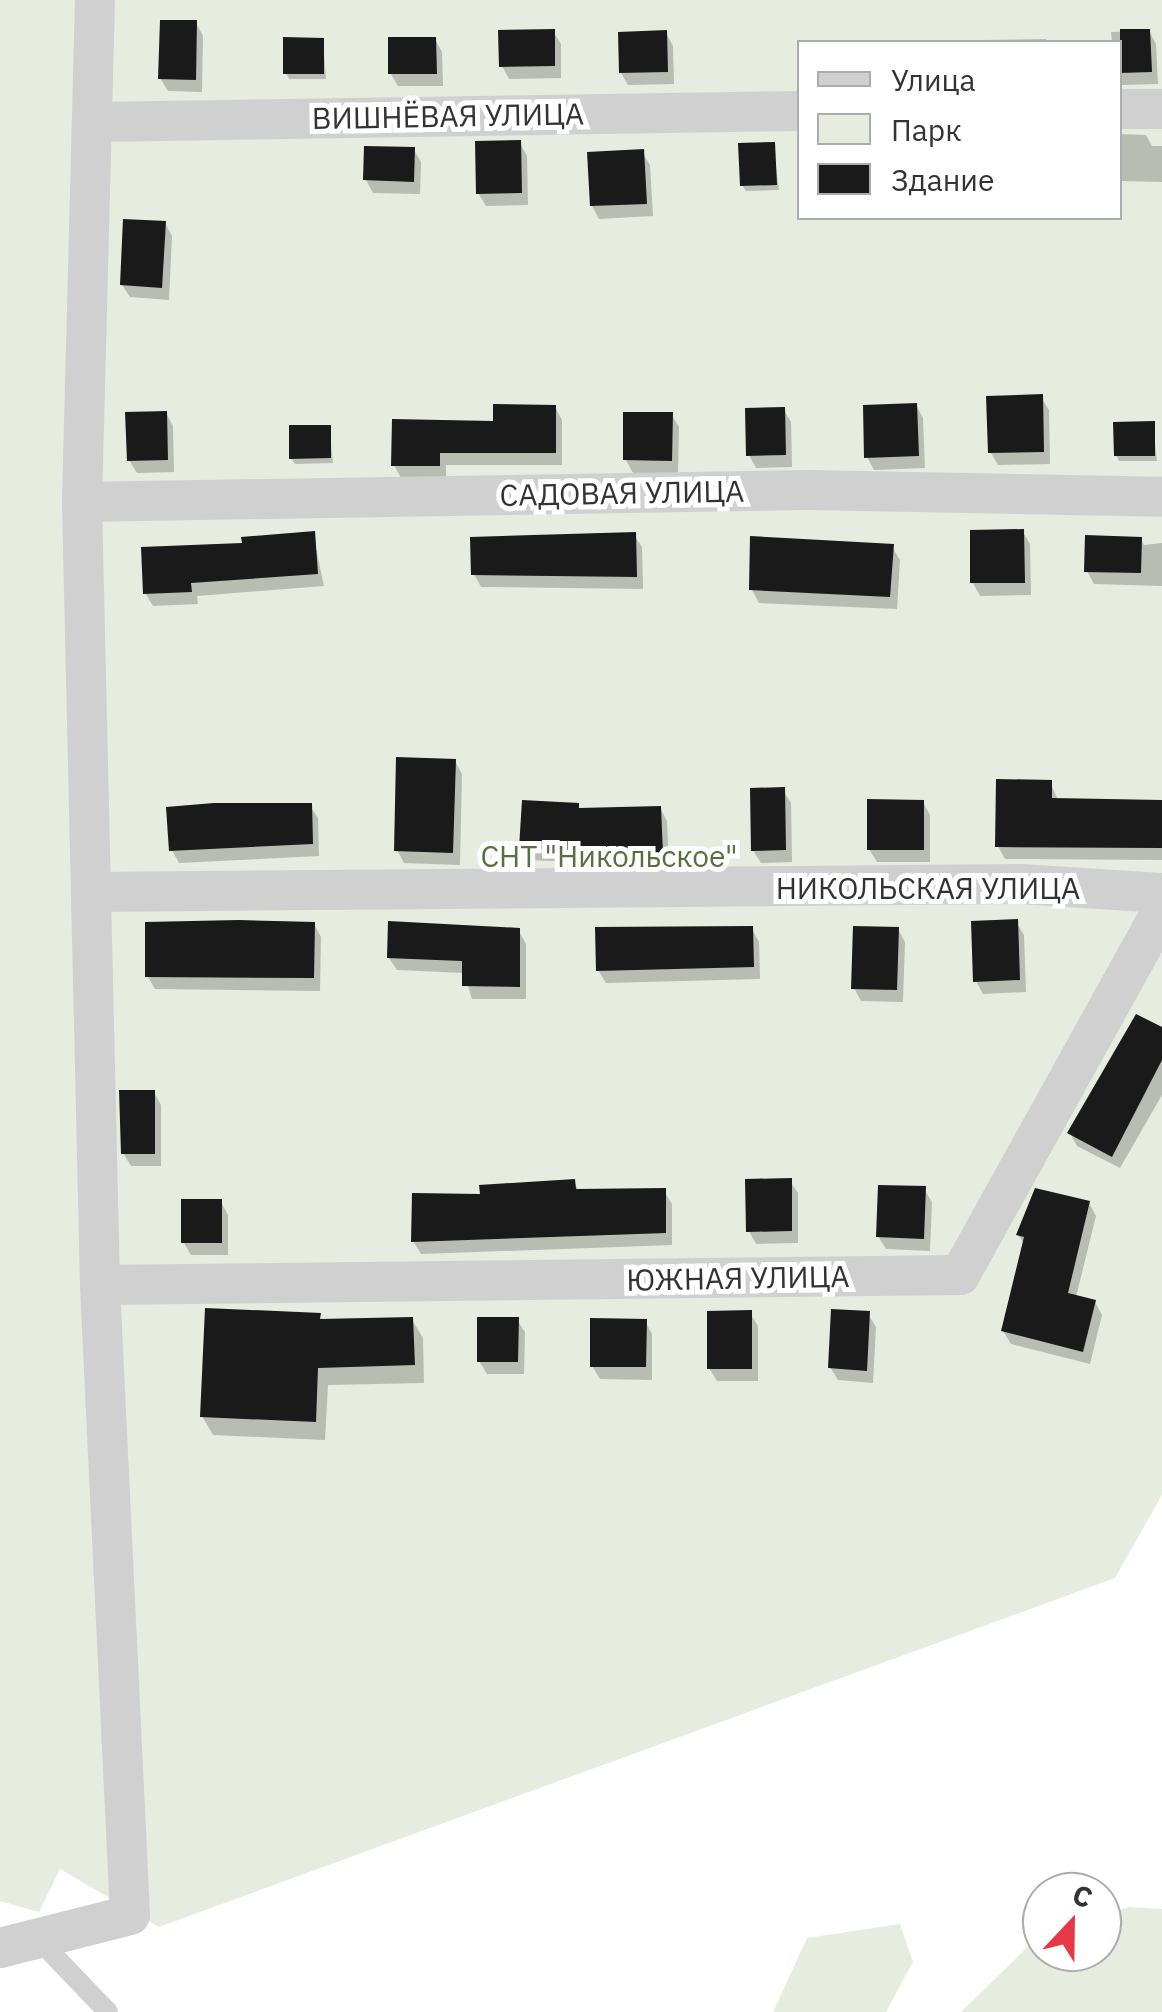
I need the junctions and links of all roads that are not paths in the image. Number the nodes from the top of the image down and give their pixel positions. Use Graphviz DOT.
graph roads {
  1 [pos="94,0"];
  2 [pos="1122,109"];
  3 [pos="1162,109"];
  4 [pos="797,111"];
  5 [pos="96,122"];
  6 [pos="1162,496"];
  7 [pos="82,502"];
  8 [pos="93,892"];
  9 [pos="1162,893"];
  10 [pos="1162,911"];
  11 [pos="100,1284"];
  12 [pos="19,1944"];
  13 [pos="108,2012"];
  1 -- 5 [label="street"];
  2 -- 3 [label="street"];
  4 -- 5 [label="street, ВИШНЁВАЯ УЛИЦА"];
  5 -- 7 [label="street"];
  6 -- 7 [label="street, САДОВАЯ УЛИЦА"];
  7 -- 8 [label="street"];
  8 -- 9 [label="street, НИКОЛЬСКАЯ УЛИЦА"];
  8 -- 11 [label="street"];
  10 -- 11 [label="street, ЮЖНАЯ УЛИЦА"];
  11 -- 12 [label="street"];
  12 -- 13 [label="lane"];
}
